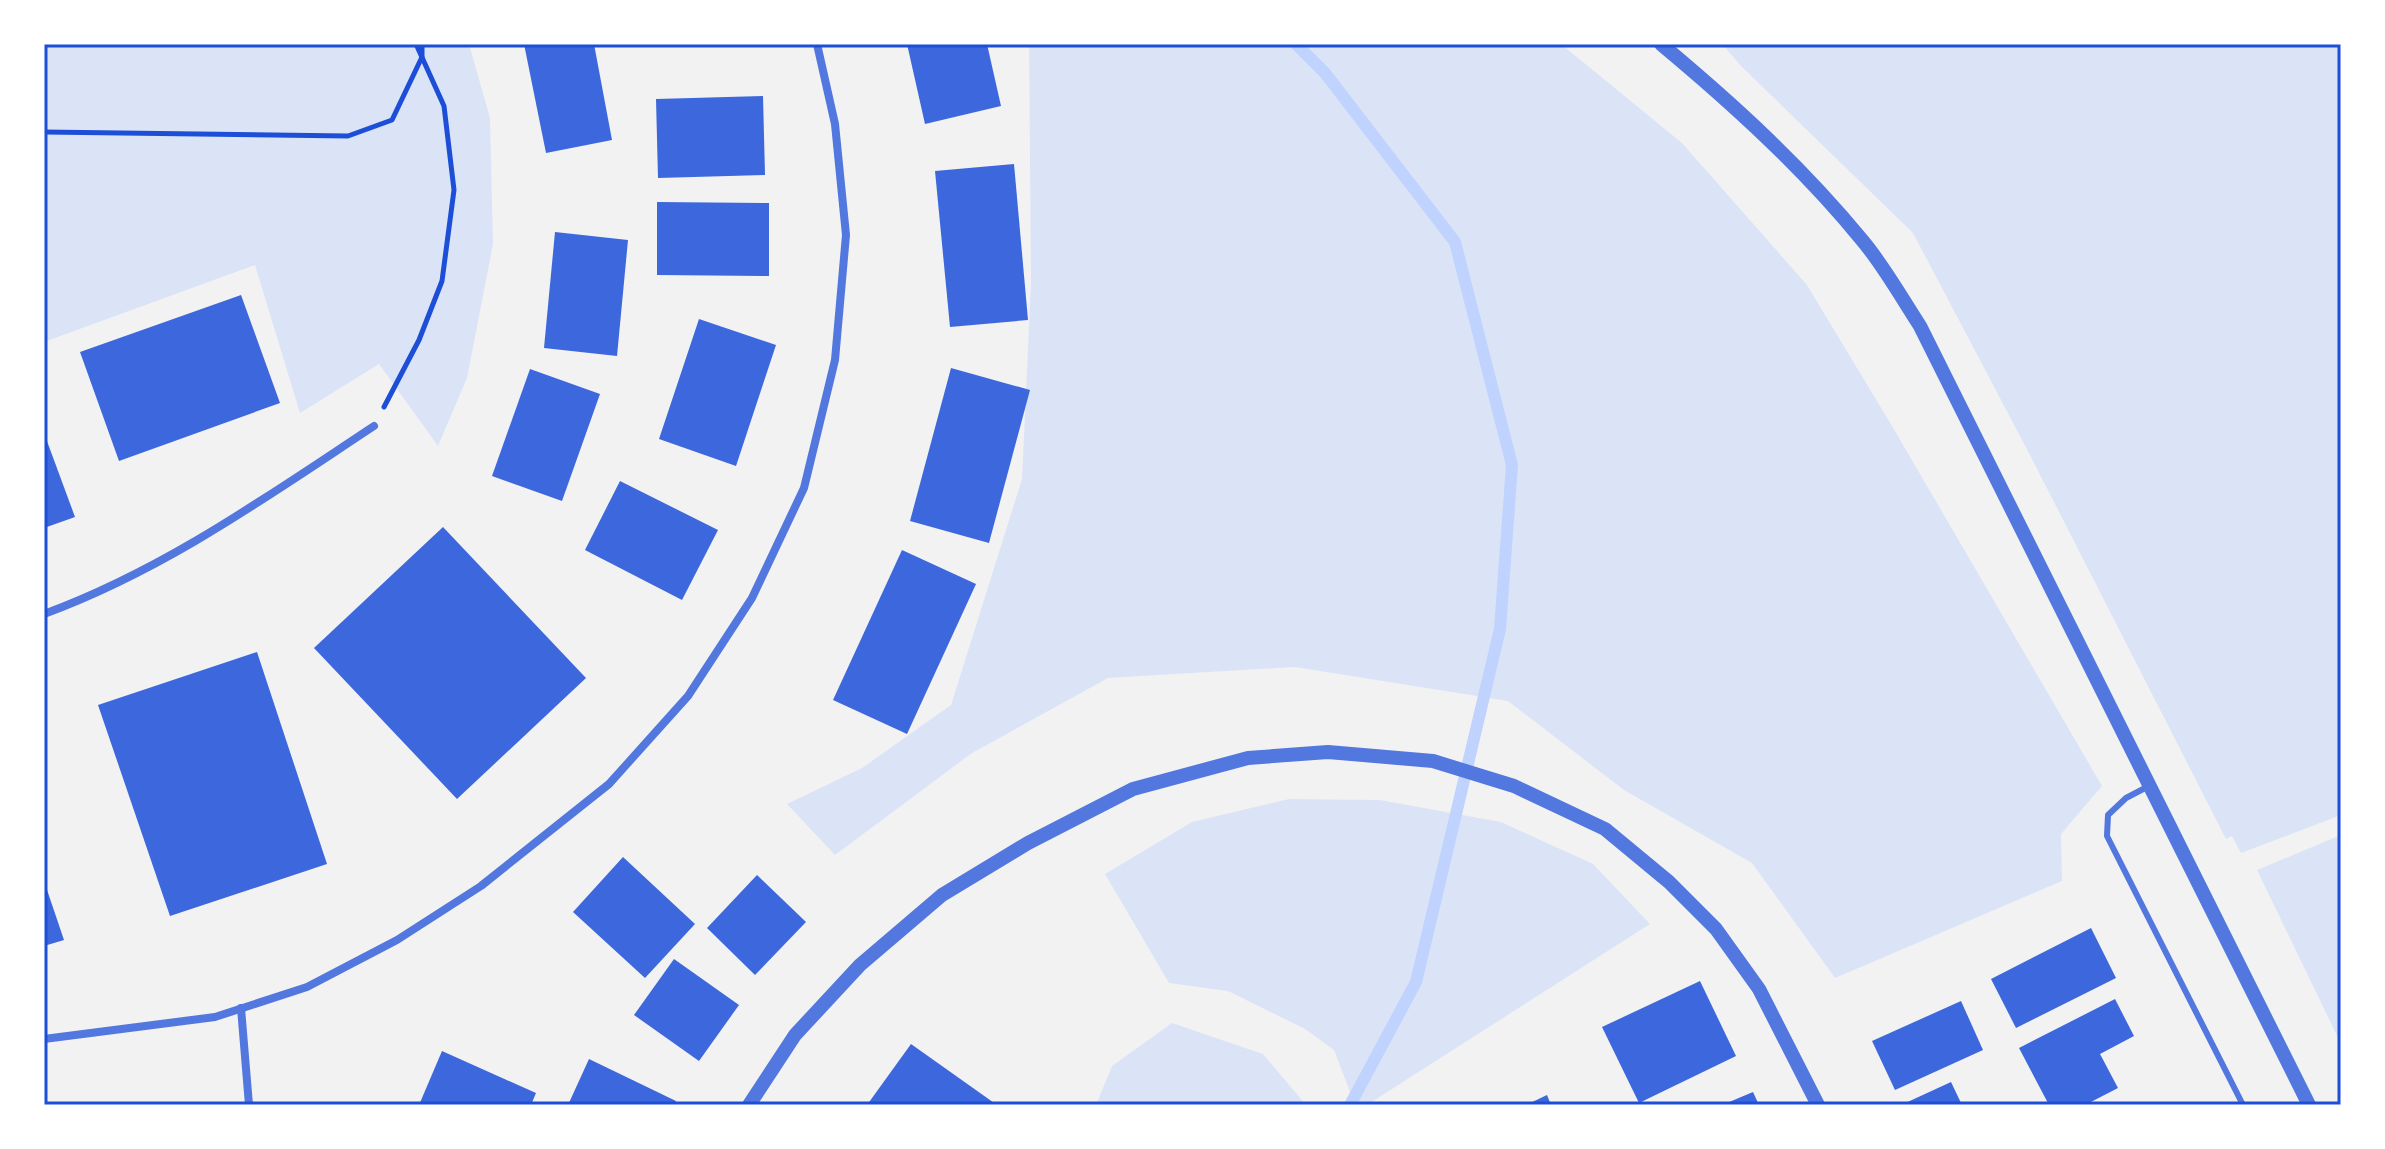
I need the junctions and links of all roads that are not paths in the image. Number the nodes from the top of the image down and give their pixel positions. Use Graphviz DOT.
graph roads {
  1 [pos="817,44"];
  2 [pos="1661,44"];
  3 [pos="374,426"];
  4 [pos="44,614"];
  5 [pos="2151,785"];
  6 [pos="241,1008"];
  7 [pos="44,1039"];
  8 [pos="249,1105"];
  9 [pos="749,1105"];
  10 [pos="1818,1105"];
  11 [pos="2243,1105"];
  12 [pos="2309,1105"];
  1 -- 6 [label="street"];
  2 -- 5 [label="street"];
  3 -- 4 [label="street"];
  5 -- 11 [label="lane"];
  5 -- 12 [label="street"];
  6 -- 7 [label="street"];
  6 -- 8 [label="street"];
  9 -- 10 [label="street"];
}
